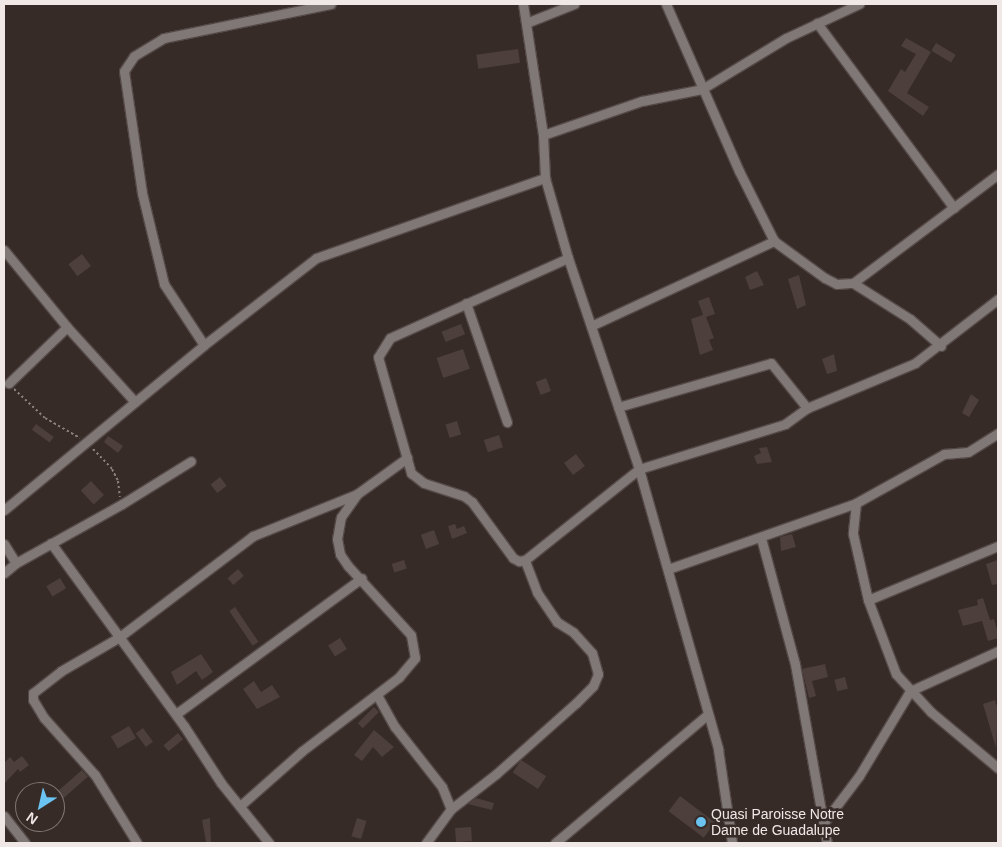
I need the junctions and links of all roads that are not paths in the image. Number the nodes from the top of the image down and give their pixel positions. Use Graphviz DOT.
graph roads {
  1 [pos="331,4"];
  2 [pos="523,4"];
  3 [pos="574,4"];
  4 [pos="666,4"];
  5 [pos="860,4"];
  6 [pos="526,22"];
  7 [pos="817,23"];
  8 [pos="702,88"];
  9 [pos="542,135"];
  10 [pos="998,174"];
  11 [pos="544,178"];
  12 [pos="954,208"];
  13 [pos="774,241"];
  14 [pos="4,250"];
  15 [pos="568,258"];
  16 [pos="853,283"];
  17 [pos="998,299"];
  18 [pos="466,303"];
  19 [pos="592,325"];
  20 [pos="67,327"];
  21 [pos="204,345"];
  22 [pos="941,346"];
  23 [pos="9,383"];
  24 [pos="135,402"];
  25 [pos="618,407"];
  26 [pos="807,408"];
  27 [pos="507,422"];
  28 [pos="998,434"];
  29 [pos="407,458"];
  30 [pos="191,461"];
  31 [pos="639,468"];
  32 [pos="357,494"];
  33 [pos="856,503"];
  34 [pos="4,510"];
  35 [pos="761,538"];
  36 [pos="51,542"];
  37 [pos="4,544"];
  38 [pos="998,546"];
  39 [pos="525,560"];
  40 [pos="16,563"];
  41 [pos="668,569"];
  42 [pos="4,573"];
  43 [pos="362,578"];
  44 [pos="868,600"];
  45 [pos="118,638"];
  46 [pos="998,651"];
  47 [pos="910,691"];
  48 [pos="377,696"];
  49 [pos="176,714"];
  50 [pos="708,714"];
  51 [pos="998,768"];
  52 [pos="241,805"];
  53 [pos="451,809"];
  54 [pos="4,816"];
  55 [pos="825,821"];
  56 [pos="565,840"];
  57 [pos="24,843"];
  58 [pos="137,843"];
  59 [pos="269,843"];
  60 [pos="426,843"];
  61 [pos="555,843"];
  62 [pos="732,843"];
  63 [pos="826,843"];
  1 -- 21 [label="street"];
  2 -- 6 [label="street"];
  3 -- 6 [label="street"];
  4 -- 8 [label="street"];
  5 -- 7 [label="street"];
  6 -- 9 [label="street"];
  7 -- 8 [label="street"];
  7 -- 12 [label="street"];
  8 -- 9 [label="street"];
  8 -- 13 [label="street"];
  9 -- 11 [label="street"];
  10 -- 12 [label="street"];
  11 -- 15 [label="street"];
  11 -- 21 [label="street"];
  12 -- 16 [label="street"];
  13 -- 16 [label="street"];
  13 -- 19 [label="street"];
  14 -- 20 [label="street"];
  15 -- 18 [label="street"];
  15 -- 19 [label="street"];
  16 -- 22 [label="street"];
  17 -- 22 [label="street"];
  18 -- 27 [label="street"];
  18 -- 29 [label="street"];
  19 -- 25 [label="street"];
  20 -- 23 [label="street"];
  20 -- 24 [label="street"];
  21 -- 24 [label="street"];
  22 -- 26 [label="street"];
  24 -- 34 [label="street"];
  25 -- 26 [label="street"];
  25 -- 31 [label="street"];
  26 -- 31 [label="street"];
  28 -- 33 [label="street"];
  29 -- 32 [label="street"];
  29 -- 39 [label="street"];
  30 -- 36 [label="street"];
  31 -- 39 [label="street"];
  31 -- 41 [label="street"];
  32 -- 43 [label="street"];
  32 -- 45 [label="street"];
  33 -- 35 [label="street"];
  33 -- 44 [label="street"];
  35 -- 41 [label="street"];
  35 -- 55 [label="street"];
  36 -- 40 [label="street"];
  36 -- 45 [label="street"];
  37 -- 40 [label="street"];
  38 -- 44 [label="street"];
  39 -- 53 [label="street"];
  40 -- 42 [label="street"];
  41 -- 50 [label="street"];
  43 -- 48 [label="street"];
  43 -- 49 [label="street"];
  44 -- 47 [label="street"];
  45 -- 49 [label="street"];
  45 -- 58 [label="street"];
  46 -- 47 [label="street"];
  47 -- 51 [label="street"];
  47 -- 55 [label="street"];
  48 -- 52 [label="street"];
  48 -- 53 [label="street"];
  49 -- 52 [label="street"];
  50 -- 56 [label="street"];
  50 -- 62 [label="street"];
  52 -- 59 [label="street"];
  53 -- 60 [label="street"];
  54 -- 57 [label="street"];
  55 -- 63 [label="street"];
  56 -- 61 [label="street"];
}
